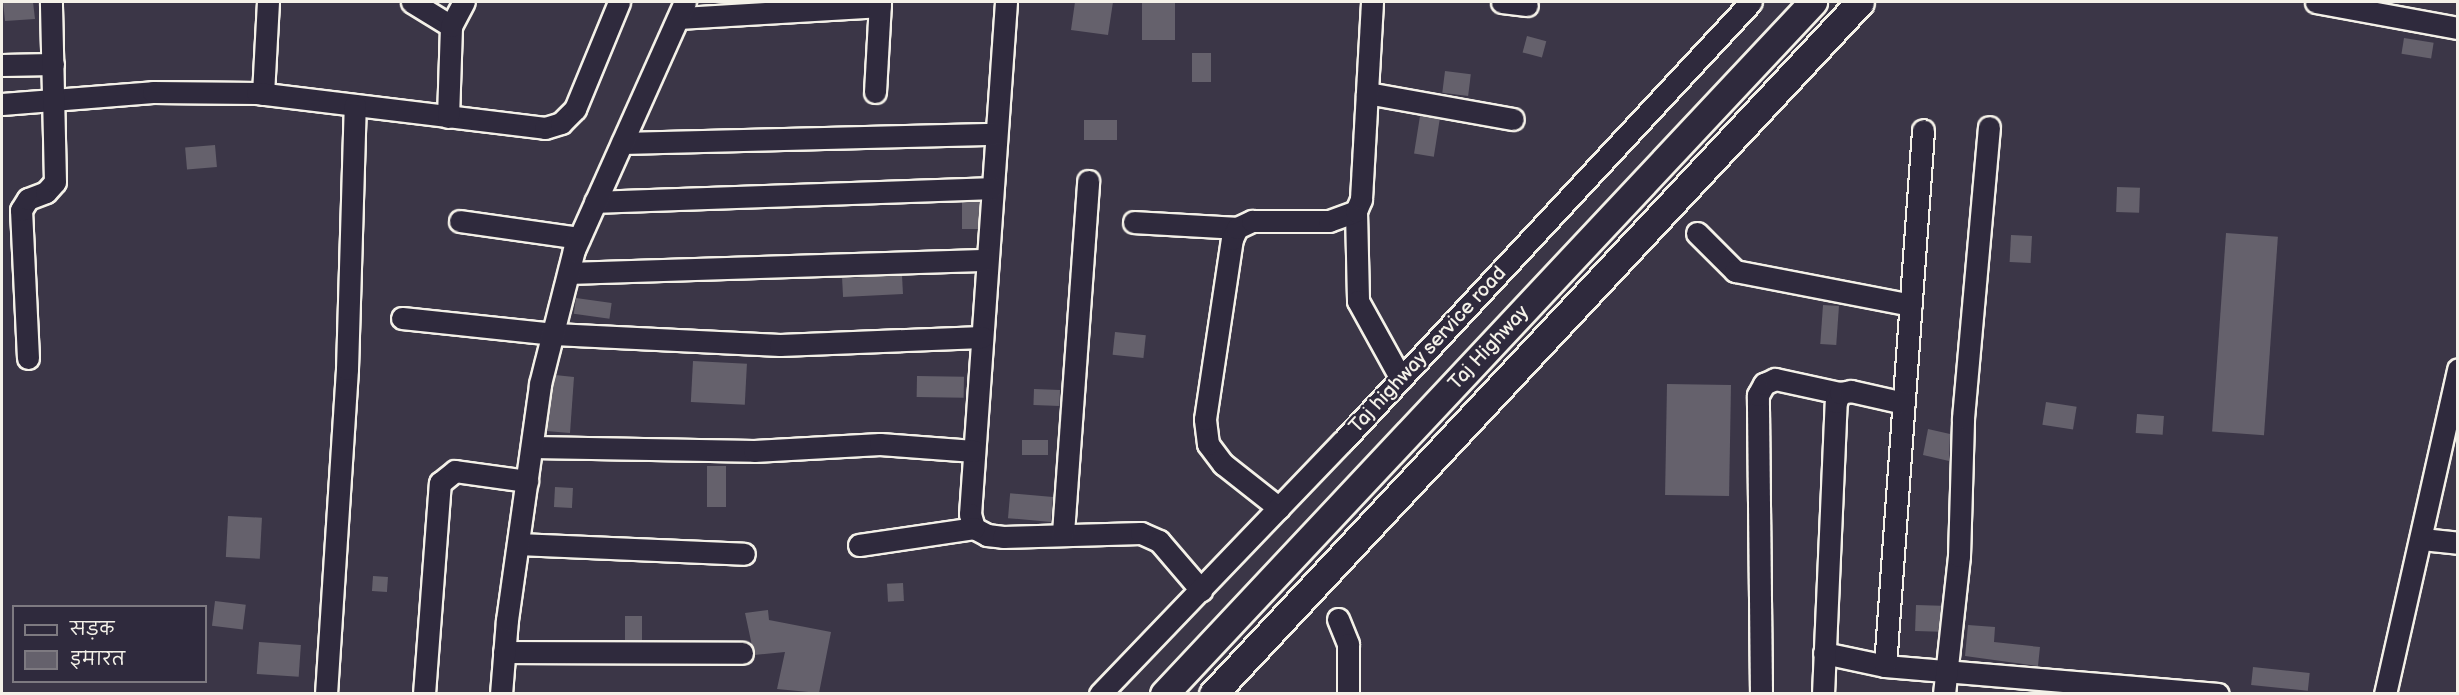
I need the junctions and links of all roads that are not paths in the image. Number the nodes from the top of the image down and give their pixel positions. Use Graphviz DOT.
graph roads {
  1 [pos="51,2"];
  2 [pos="268,2"];
  3 [pos="412,2"];
  4 [pos="464,2"];
  5 [pos="619,2"];
  6 [pos="1006,2"];
  7 [pos="1372,2"];
  8 [pos="1502,2"];
  9 [pos="1751,2"];
  10 [pos="1813,2"];
  11 [pos="1860,2"];
  12 [pos="2316,2"];
  13 [pos="880,4"];
  14 [pos="1527,5"];
  15 [pos="682,10"];
  16 [pos="452,26"];
  17 [pos="2457,28"];
  18 [pos="52,64"];
  19 [pos="2,65"];
  20 [pos="875,92"];
  21 [pos="1367,93"];
  22 [pos="263,94"];
  23 [pos="55,99"];
  24 [pos="2,104"];
  25 [pos="355,105"];
  26 [pos="448,117"];
  27 [pos="1513,119"];
  28 [pos="1989,127"];
  29 [pos="1923,130"];
  30 [pos="996,134"];
  31 [pos="622,142"];
  32 [pos="1088,182"];
  33 [pos="992,188"];
  34 [pos="595,202"];
  35 [pos="1356,211"];
  36 [pos="460,220"];
  37 [pos="1134,222"];
  38 [pos="1237,228"];
  39 [pos="1697,233"];
  40 [pos="579,238"];
  41 [pos="987,260"];
  42 [pos="570,273"];
  43 [pos="1911,305"];
  44 [pos="402,318"];
  45 [pos="554,334"];
  46 [pos="982,337"];
  47 [pos="28,358"];
  48 [pos="2457,369"];
  49 [pos="1401,379"];
  50 [pos="1840,393"];
  51 [pos="1904,403"];
  52 [pos="532,447"];
  53 [pos="974,451"];
  54 [pos="527,481"];
  55 [pos="1279,508"];
  56 [pos="974,528"];
  57 [pos="1063,533"];
  58 [pos="2422,539"];
  59 [pos="2457,543"];
  60 [pos="518,544"];
  61 [pos="859,545"];
  62 [pos="744,554"];
  63 [pos="1201,590"];
  64 [pos="1338,619"];
  65 [pos="504,652"];
  66 [pos="742,652"];
  67 [pos="1824,653"];
  68 [pos="1885,666"];
  69 [pos="1947,671"];
  70 [pos="326,693"];
  71 [pos="424,693"];
  72 [pos="501,693"];
  73 [pos="1100,693"];
  74 [pos="1164,693"];
  75 [pos="1213,693"];
  76 [pos="1348,693"];
  77 [pos="1761,693"];
  78 [pos="1822,693"];
  79 [pos="1944,693"];
  80 [pos="2218,693"];
  81 [pos="2385,693"];
  1 -- 18 [label="street"];
  2 -- 22 [label="street"];
  3 -- 16 [label="street"];
  4 -- 16 [label="street"];
  5 -- 26 [label="street"];
  6 -- 30 [label="street"];
  7 -- 21 [label="street"];
  8 -- 14 [label="street"];
  9 -- 49 [label="street, Taj highway service road"];
  10 -- 74 [label="main road, Taj Highway"];
  11 -- 75 [label="main road"];
  12 -- 17 [label="street"];
  13 -- 15 [label="street"];
  13 -- 20 [label="street"];
  15 -- 31 [label="street"];
  16 -- 26 [label="street"];
  18 -- 19 [label="street"];
  18 -- 23 [label="street"];
  21 -- 27 [label="street"];
  21 -- 35 [label="street"];
  22 -- 23 [label="street"];
  22 -- 25 [label="street"];
  23 -- 24 [label="street"];
  23 -- 47 [label="street"];
  25 -- 26 [label="street"];
  25 -- 70 [label="street"];
  28 -- 69 [label="street"];
  29 -- 43 [label="street"];
  30 -- 31 [label="street"];
  30 -- 33 [label="street"];
  31 -- 34 [label="street"];
  32 -- 57 [label="street"];
  33 -- 34 [label="street"];
  33 -- 41 [label="street"];
  34 -- 40 [label="street"];
  35 -- 38 [label="street"];
  35 -- 49 [label="street"];
  36 -- 40 [label="street"];
  37 -- 38 [label="street"];
  38 -- 55 [label="street"];
  39 -- 43 [label="street"];
  40 -- 42 [label="street"];
  41 -- 42 [label="street"];
  41 -- 46 [label="street"];
  42 -- 45 [label="street"];
  43 -- 51 [label="street"];
  44 -- 45 [label="street"];
  45 -- 46 [label="street"];
  45 -- 52 [label="street"];
  46 -- 53 [label="street"];
  48 -- 58 [label="street"];
  49 -- 55 [label="street, Taj highway service road"];
  50 -- 51 [label="street"];
  50 -- 67 [label="street"];
  50 -- 77 [label="street"];
  51 -- 68 [label="street"];
  52 -- 53 [label="street"];
  52 -- 54 [label="street"];
  53 -- 56 [label="street"];
  54 -- 60 [label="street"];
  54 -- 71 [label="street"];
  55 -- 63 [label="street, Taj highway service road"];
  56 -- 57 [label="street"];
  56 -- 61 [label="street"];
  57 -- 63 [label="street"];
  58 -- 59 [label="street"];
  58 -- 81 [label="street"];
  60 -- 62 [label="street"];
  60 -- 65 [label="street"];
  63 -- 73 [label="street, Taj highway service road"];
  64 -- 76 [label="street"];
  65 -- 66 [label="street"];
  65 -- 72 [label="street"];
  67 -- 68 [label="street"];
  67 -- 78 [label="street"];
  68 -- 69 [label="street"];
  69 -- 79 [label="street"];
  69 -- 80 [label="street"];
}
